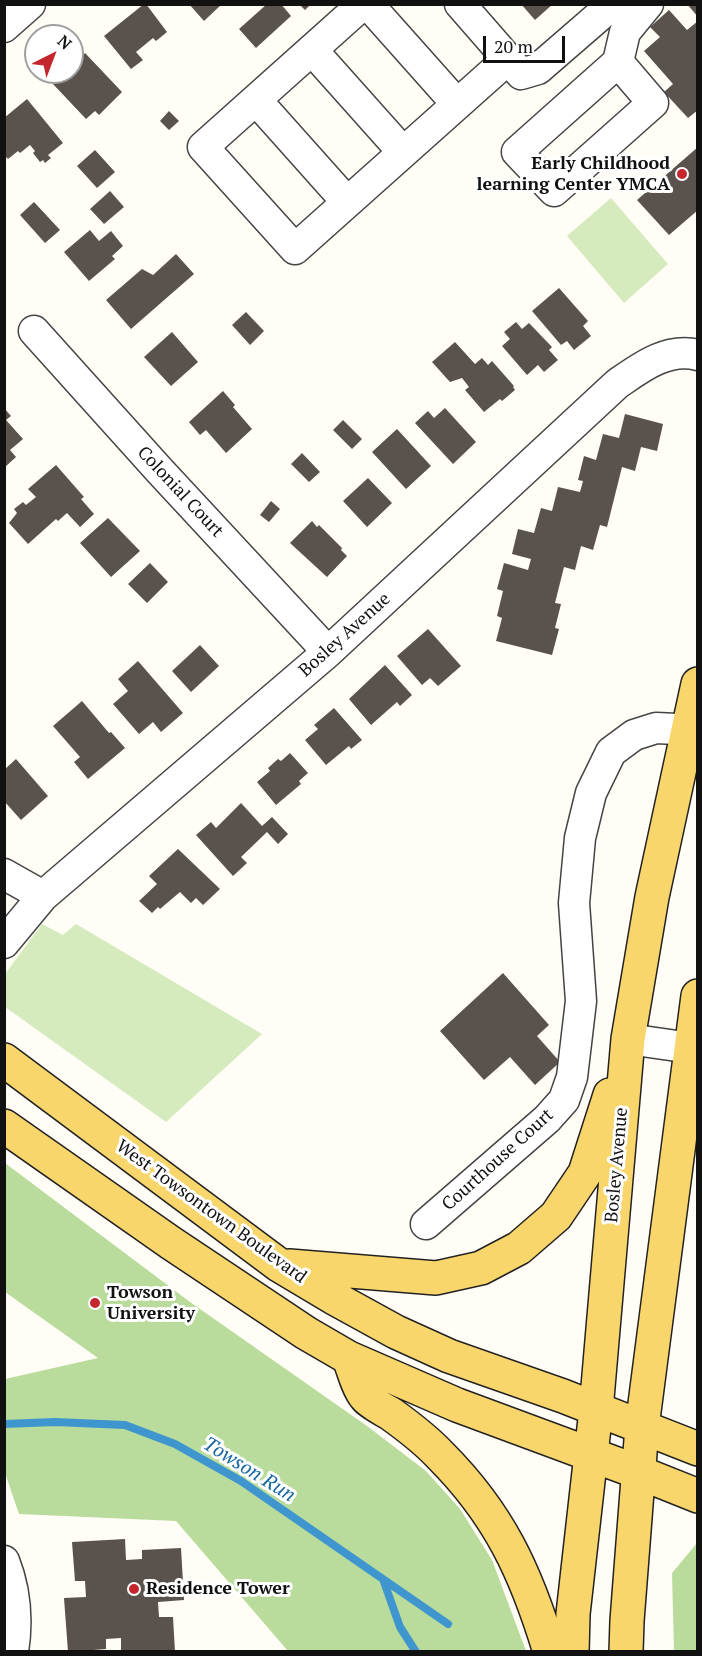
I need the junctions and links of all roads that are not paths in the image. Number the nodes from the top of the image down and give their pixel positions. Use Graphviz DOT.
graph roads {
  1 [pos="30,4"];
  2 [pos="363,4"];
  3 [pos="368,4"];
  4 [pos="459,4"];
  5 [pos="613,4"];
  6 [pos="648,4"];
  7 [pos="4,27"];
  8 [pos="312,50"];
  9 [pos="508,58"];
  10 [pos="618,62"];
  11 [pos="256,100"];
  12 [pos="457,104"];
  13 [pos="403,152"];
  14 [pos="347,202"];
  15 [pos="34,331"];
  16 [pos="698,355"];
  17 [pos="328,652"];
  18 [pos="698,684"];
  19 [pos="692,729"];
  20 [pos="4,874"];
  21 [pos="43,896"];
  22 [pos="4,943"];
  23 [pos="698,996"];
  24 [pos="628,1039"];
  25 [pos="694,1048"];
  26 [pos="4,1060"];
  27 [pos="4,1125"];
  28 [pos="426,1224"];
  29 [pos="279,1265"];
  30 [pos="349,1358"];
  31 [pos="596,1410"];
  32 [pos="642,1427"];
  33 [pos="698,1449"];
  34 [pos="591,1454"];
  35 [pos="638,1472"];
  36 [pos="698,1496"];
  37 [pos="4,1561"];
  38 [pos="13,1652"];
  39 [pos="550,1652"];
  40 [pos="572,1652"];
  41 [pos="626,1652"];
  1 -- 7 [label="street"];
  2 -- 8 [label="street"];
  3 -- 12 [label="street"];
  4 -- 9 [label="street"];
  5 -- 9 [label="street"];
  6 -- 10 [label="street"];
  8 -- 11 [label="street"];
  8 -- 13 [label="street"];
  9 -- 12 [label="street"];
  11 -- 14 [label="street"];
  11 -- 14 [label="street"];
  12 -- 13 [label="street"];
  13 -- 14 [label="street"];
  15 -- 17 [label="street, Colonial Court"];
  16 -- 17 [label="street, Bosley Avenue"];
  17 -- 21 [label="street, Bosley Avenue"];
  18 -- 19 [label="main road, Bosley Avenue"];
  19 -- 24 [label="main road, Bosley Avenue"];
  19 -- 28 [label="street, Courthouse Court"];
  20 -- 21 [label="street"];
  21 -- 22 [label="street, Bosley Avenue"];
  23 -- 25 [label="main road"];
  24 -- 25 [label="street"];
  24 -- 29 [label="main road"];
  24 -- 31 [label="main road, Bosley Avenue"];
  25 -- 32 [label="main road"];
  26 -- 29 [label="main road, West Towsontown Boulevard"];
  27 -- 30 [label="main road"];
  29 -- 31 [label="main road, West Towsontown Boulevard"];
  30 -- 34 [label="main road"];
  30 -- 39 [label="main road"];
  31 -- 32 [label="main road, West Towsontown Boulevard"];
  31 -- 34 [label="main road, Bosley Avenue"];
  32 -- 33 [label="main road, West Towsontown Boulevard"];
  32 -- 35 [label="main road"];
  34 -- 35 [label="main road"];
  34 -- 40 [label="main road, Bosley Avenue"];
  35 -- 36 [label="main road"];
  35 -- 41 [label="main road"];
  37 -- 38 [label="street"];
}
